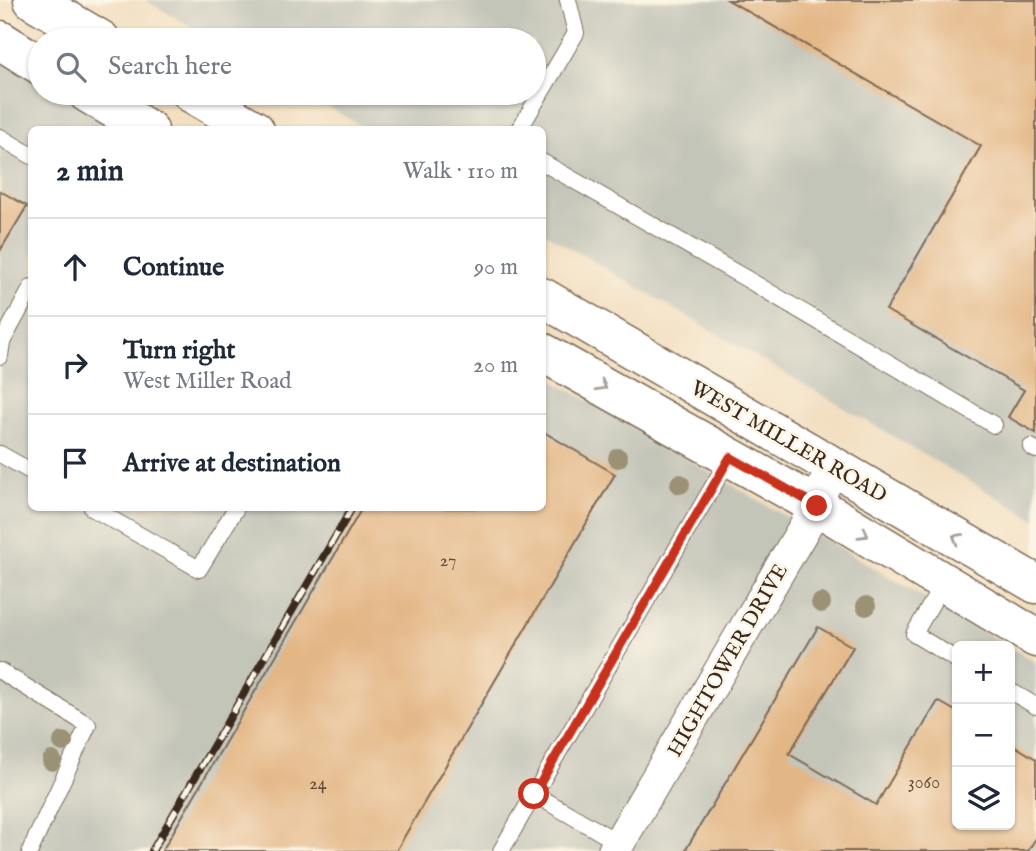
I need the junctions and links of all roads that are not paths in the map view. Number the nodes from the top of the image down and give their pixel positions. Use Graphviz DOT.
graph roads {
  1 [pos="33,0"];
  2 [pos="568,0"];
  3 [pos="81,28"];
  4 [pos="0,40"];
  5 [pos="28,58"];
  6 [pos="546,84"];
  7 [pos="104,105"];
  8 [pos="212,105"];
  9 [pos="534,105"];
  10 [pos="133,126"];
  11 [pos="248,126"];
  12 [pos="521,126"];
  13 [pos="0,137"];
  14 [pos="28,154"];
  15 [pos="546,164"];
  16 [pos="28,294"];
  17 [pos="546,299"];
  18 [pos="546,354"];
  19 [pos="0,356"];
  20 [pos="994,425"];
  21 [pos="0,454"];
  22 [pos="730,457"];
  23 [pos="836,468"];
  24 [pos="28,470"];
  25 [pos="817,506"];
  26 [pos="97,511"];
  27 [pos="234,511"];
  28 [pos="944,582"];
  29 [pos="1036,584"];
  30 [pos="1036,638"];
  31 [pos="952,657"];
  32 [pos="0,671"];
  33 [pos="1015,694"];
  34 [pos="1036,706"];
  35 [pos="534,794"];
  36 [pos="616,847"];
  37 [pos="30,851"];
  38 [pos="501,851"];
  1 -- 3 [label="main road"];
  2 -- 6 [label="lane"];
  4 -- 5 [label="main road"];
  7 -- 10 [label="main road"];
  8 -- 11 [label="main road"];
  9 -- 12 [label="lane"];
  13 -- 14 [label="lane"];
  15 -- 20 [label="lane"];
  16 -- 19 [label="lane"];
  17 -- 23 [label="main road, WEST MILLER ROAD"];
  18 -- 22 [label="main road, WEST MILLER ROAD, one-way"];
  21 -- 24 [label="lane"];
  22 -- 25 [label="main road, WEST MILLER ROAD"];
  22 -- 35 [label="lane"];
  23 -- 25 [label="street, HIGHTOWER DRIVE"];
  29 -- 23 [label="main road, WEST MILLER ROAD, one-way"];
  25 -- 28 [label="main road, WEST MILLER ROAD, one-way"];
  25 -- 36 [label="street, HIGHTOWER DRIVE"];
  26 -- 27 [label="lane"];
  28 -- 30 [label="main road, WEST MILLER ROAD"];
  28 -- 31 [label="lane"];
  32 -- 37 [label="lane"];
  33 -- 34 [label="lane"];
  35 -- 36 [label="lane"];
  35 -- 38 [label="lane"];
}
